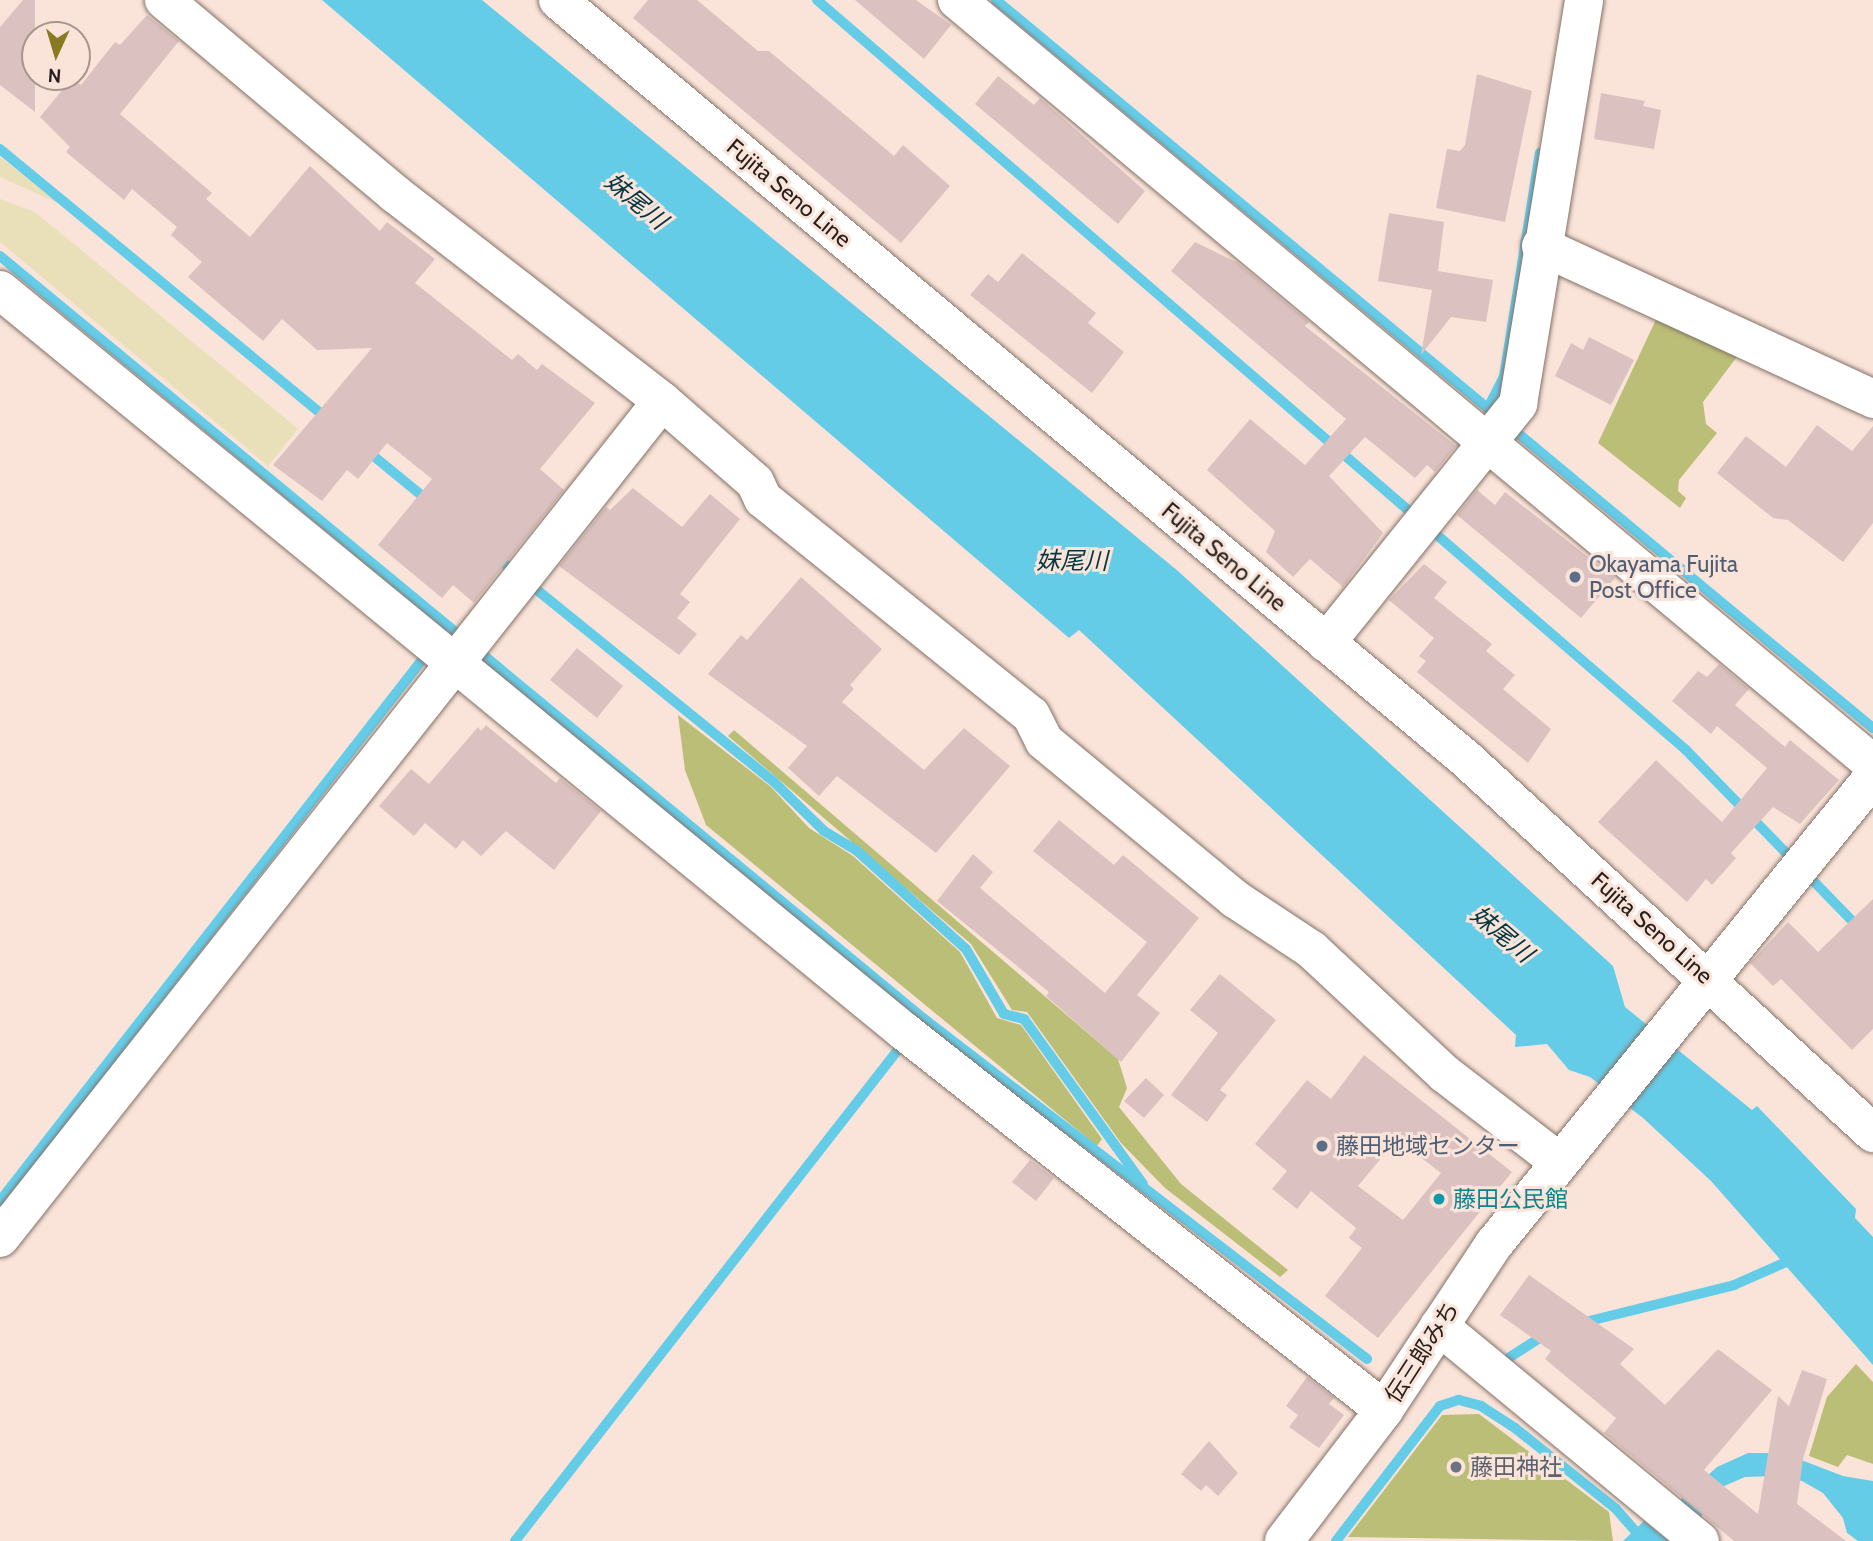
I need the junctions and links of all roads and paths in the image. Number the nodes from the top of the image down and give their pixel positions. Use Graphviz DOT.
graph roads {
  1 [pos="164,0"];
  2 [pos="957,0"];
  3 [pos="1584,0"];
  4 [pos="565,2"];
  5 [pos="1541,246"];
  6 [pos="0,290"];
  7 [pos="1873,399"];
  8 [pos="662,401"];
  9 [pos="1501,428"];
  10 [pos="1326,643"];
  11 [pos="451,649"];
  12 [pos="1873,764"];
  13 [pos="1873,777"];
  14 [pos="1709,980"];
  15 [pos="1873,1133"];
  16 [pos="1558,1161"];
  17 [pos="0,1238"];
  18 [pos="1439,1326"];
  19 [pos="1384,1410"];
  20 [pos="1284,1541"];
  21 [pos="1700,1541"];
  1 -- 8 [label="street"];
  2 -- 9 [label="street"];
  3 -- 5 [label="street"];
  4 -- 10 [label="street, Fujita Seno Line"];
  5 -- 7 [label="street"];
  5 -- 9 [label="street"];
  6 -- 11 [label="street"];
  8 -- 11 [label="street"];
  8 -- 16 [label="street"];
  9 -- 10 [label="street"];
  9 -- 12 [label="street"];
  10 -- 14 [label="street, Fujita Seno Line"];
  11 -- 17 [label="street"];
  11 -- 19 [label="street"];
  13 -- 14 [label="street, 伝三郎みち"];
  14 -- 15 [label="street, Fujita Seno Line"];
  14 -- 16 [label="street, 伝三郎みち"];
  16 -- 18 [label="street, 伝三郎みち"];
  18 -- 19 [label="street, 伝三郎みち"];
  18 -- 21 [label="street"];
  19 -- 20 [label="street, 伝三郎みち"];
}
